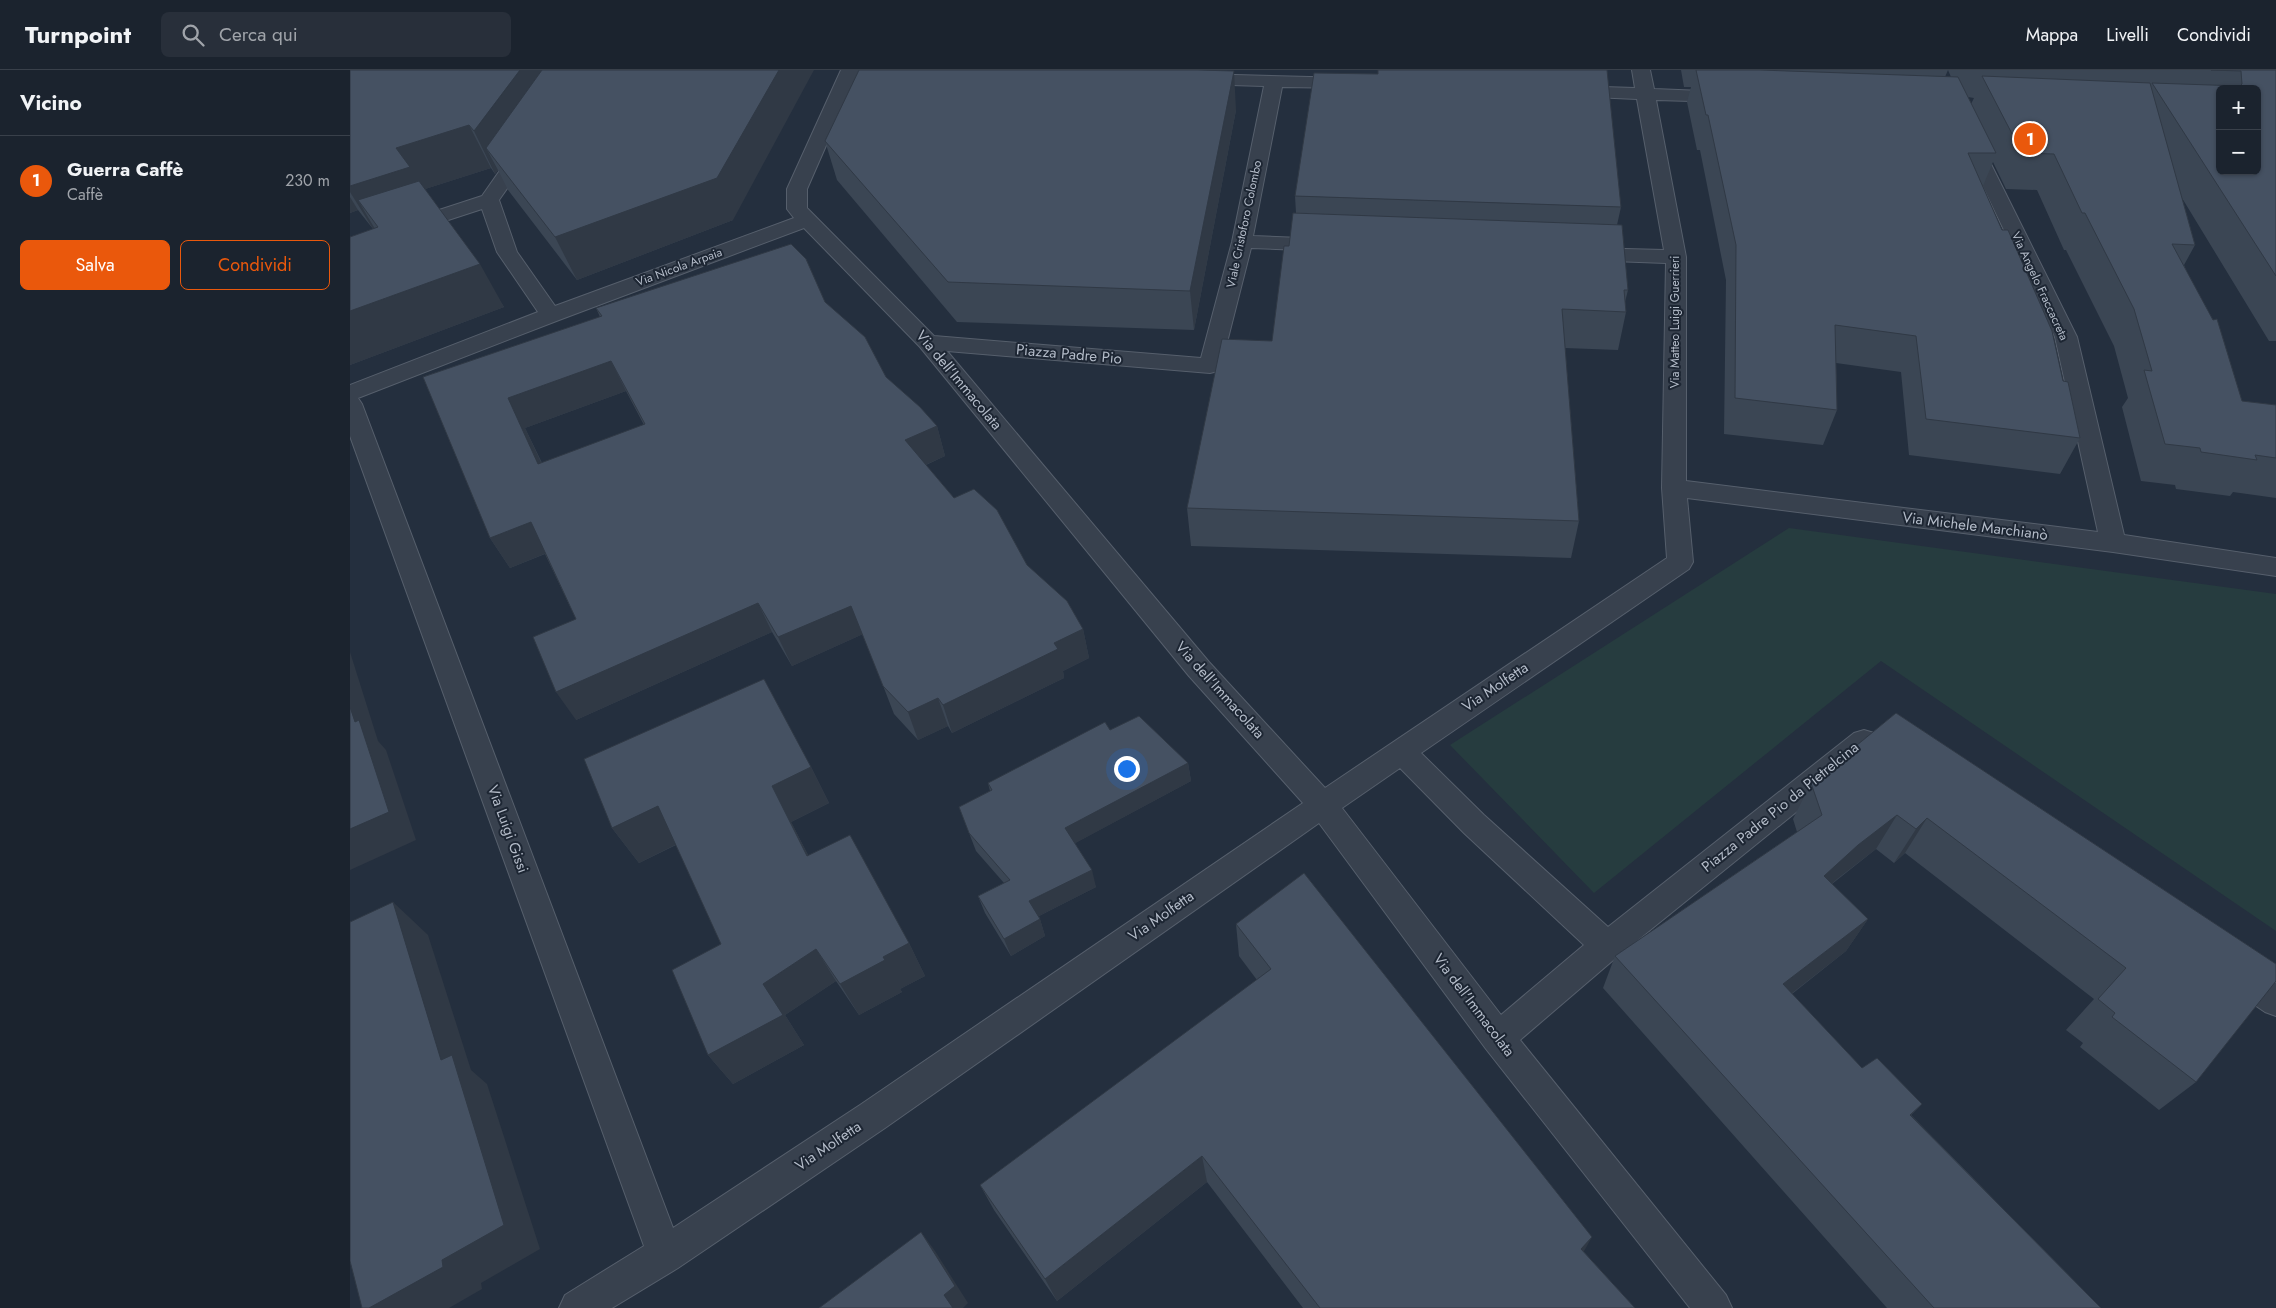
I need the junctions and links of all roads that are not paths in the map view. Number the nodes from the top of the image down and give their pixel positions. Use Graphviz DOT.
graph roads {
  1 [pos="850,70"];
  2 [pos="870,70"];
  3 [pos="1641,70"];
  4 [pos="1335,76"];
  5 [pos="1186,78"];
  6 [pos="1274,81"];
  7 [pos="1364,83"];
  8 [pos="1548,90"];
  9 [pos="1646,94"];
  10 [pos="1744,97"];
  11 [pos="1961,123"];
  12 [pos="534,135"];
  13 [pos="489,200"];
  14 [pos="806,220"];
  15 [pos="1242,242"];
  16 [pos="1341,245"];
  17 [pos="350,246"];
  18 [pos="1568,253"];
  19 [pos="1676,257"];
  20 [pos="551,315"];
  21 [pos="928,342"];
  22 [pos="1210,366"];
  23 [pos="350,393"];
  24 [pos="350,404"];
  25 [pos="1674,488"];
  26 [pos="2113,543"];
  27 [pos="2276,567"];
  28 [pos="1889,741"];
  29 [pos="1401,751"];
  30 [pos="1322,804"];
  31 [pos="1606,946"];
  32 [pos="2211,957"];
  33 [pos="2276,1001"];
  34 [pos="1498,1038"];
  35 [pos="665,1255"];
  36 [pos="578,1308"];
  37 [pos="1713,1308"];
  1 -- 2 [label="street"];
  1 -- 14 [label="street, Via dell'Immacolata"];
  3 -- 9 [label="street, Via Matteo Luigi Guerrieri"];
  4 -- 6 [label="street"];
  4 -- 7 [label="street"];
  5 -- 6 [label="street"];
  6 -- 15 [label="street, Viale Cristoforo Colombo"];
  8 -- 9 [label="street"];
  9 -- 10 [label="street"];
  9 -- 19 [label="street, Via Matteo Luigi Guerrieri"];
  11 -- 26 [label="street, Via Angelo Fraccacreta"];
  12 -- 13 [label="street"];
  13 -- 17 [label="street"];
  13 -- 20 [label="street"];
  14 -- 20 [label="street, Via Nicola Arpaia"];
  14 -- 21 [label="street, Via dell'Immacolata"];
  15 -- 16 [label="street"];
  15 -- 22 [label="street, Viale Cristoforo Colombo"];
  18 -- 19 [label="street"];
  19 -- 25 [label="street, Via Matteo Luigi Guerrieri"];
  20 -- 23 [label="street, Via Nicola Arpaia"];
  21 -- 22 [label="street, Piazza Padre Pio"];
  21 -- 30 [label="street, Via dell'Immacolata"];
  24 -- 35 [label="street, Via Luigi Gissi"];
  25 -- 26 [label="street, Via Michele Marchianò"];
  25 -- 29 [label="street, Via Molfetta"];
  26 -- 27 [label="street, Via Michele Marchianò"];
  28 -- 31 [label="street, Piazza Padre Pio da Pietrelcina"];
  29 -- 30 [label="street, Via Molfetta"];
  29 -- 31 [label="street"];
  30 -- 34 [label="street, Via dell'Immacolata"];
  30 -- 35 [label="street, Via Molfetta"];
  31 -- 34 [label="street, Piazza Padre Pio da Pietrelcina"];
  32 -- 33 [label="street"];
  34 -- 37 [label="street, Via dell'Immacolata"];
  35 -- 36 [label="street, Via Molfetta"];
}
